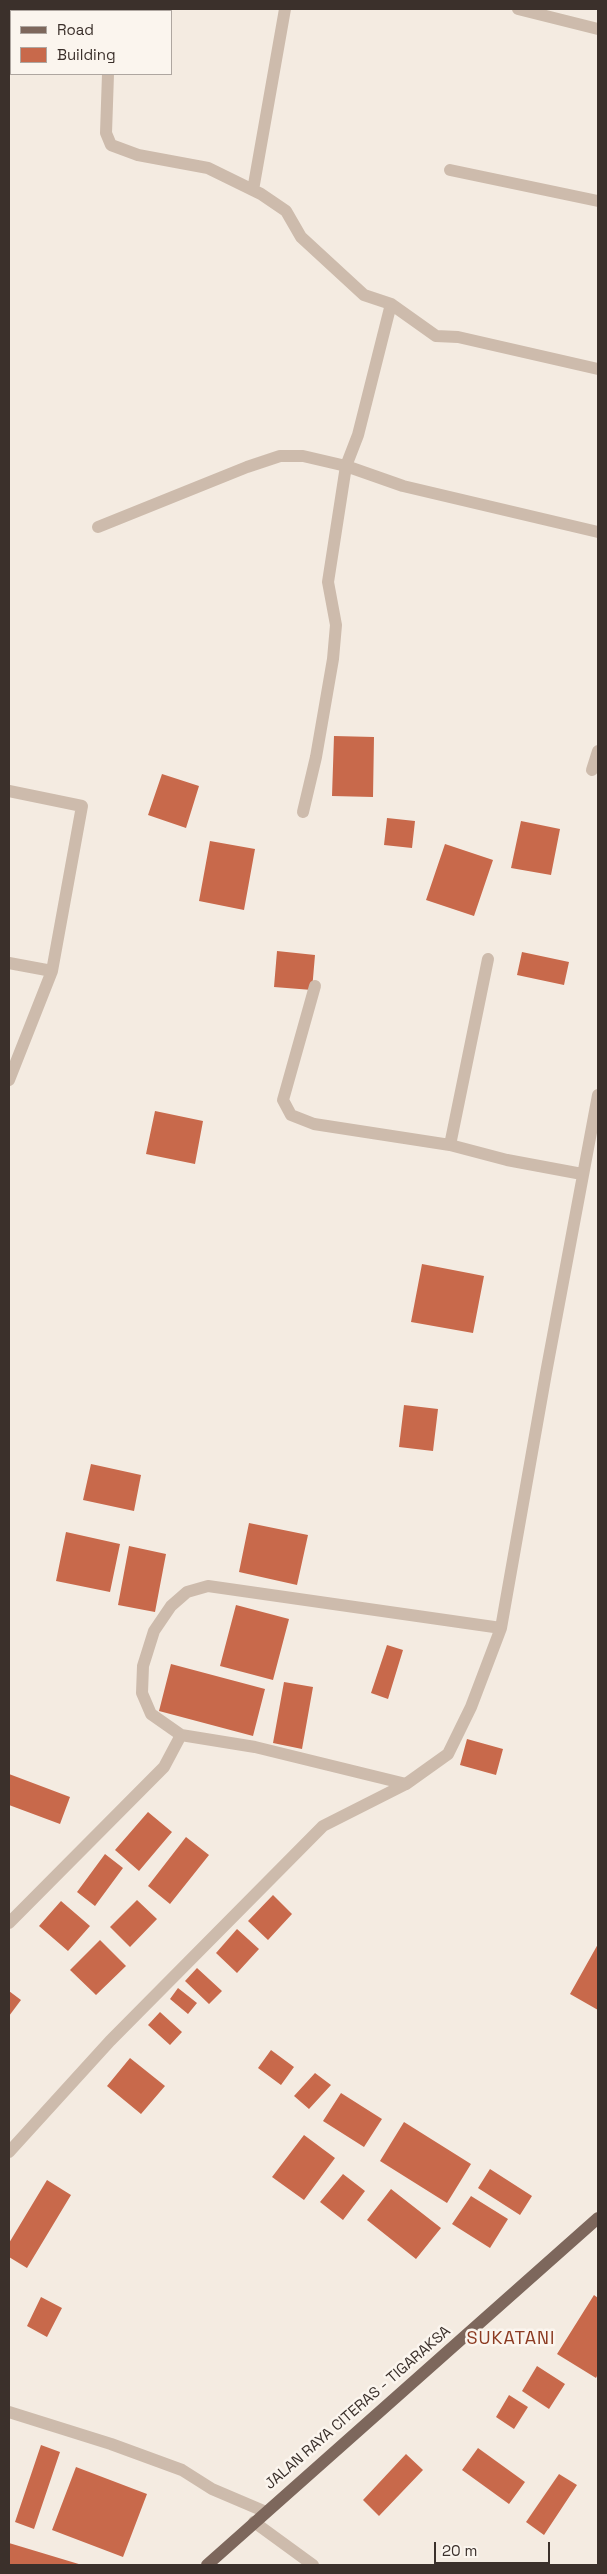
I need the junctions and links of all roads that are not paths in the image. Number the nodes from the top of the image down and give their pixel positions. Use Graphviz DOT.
graph roads {
  1 [pos="285,9"];
  2 [pos="518,9"];
  3 [pos="598,29"];
  4 [pos="108,75"];
  5 [pos="450,170"];
  6 [pos="253,190"];
  7 [pos="598,200"];
  8 [pos="391,304"];
  9 [pos="598,369"];
  10 [pos="346,466"];
  11 [pos="98,527"];
  12 [pos="598,532"];
  13 [pos="598,751"];
  14 [pos="592,770"];
  15 [pos="9,791"];
  16 [pos="303,812"];
  17 [pos="488,959"];
  18 [pos="9,963"];
  19 [pos="52,971"];
  20 [pos="315,986"];
  21 [pos="9,1080"];
  22 [pos="598,1095"];
  23 [pos="450,1145"];
  24 [pos="582,1174"];
  25 [pos="501,1628"];
  26 [pos="181,1734"];
  27 [pos="406,1784"];
  28 [pos="9,1923"];
  29 [pos="9,2152"];
  30 [pos="598,2218"];
  31 [pos="9,2412"];
  32 [pos="266,2512"];
  33 [pos="254,2522"];
  34 [pos="207,2565"];
  35 [pos="313,2565"];
  1 -- 6 [label="street"];
  2 -- 3 [label="street"];
  4 -- 6 [label="street"];
  5 -- 7 [label="street"];
  6 -- 8 [label="street"];
  8 -- 9 [label="street"];
  8 -- 10 [label="street"];
  10 -- 11 [label="street"];
  10 -- 12 [label="street"];
  10 -- 16 [label="street"];
  13 -- 14 [label="street"];
  15 -- 19 [label="street"];
  17 -- 23 [label="street"];
  18 -- 19 [label="street"];
  19 -- 21 [label="street"];
  20 -- 23 [label="street"];
  22 -- 24 [label="street"];
  23 -- 24 [label="street"];
  24 -- 25 [label="street"];
  25 -- 26 [label="street"];
  25 -- 27 [label="street"];
  26 -- 27 [label="street"];
  26 -- 28 [label="street"];
  27 -- 29 [label="street"];
  30 -- 32 [label="main road, JALAN RAYA CITERAS - TIGARAKSA"];
  31 -- 32 [label="street"];
  32 -- 33 [label="main road, JALAN RAYA CITERAS - TIGARAKSA"];
  33 -- 34 [label="main road, JALAN RAYA CITERAS - TIGARAKSA"];
  33 -- 35 [label="street"];
}
